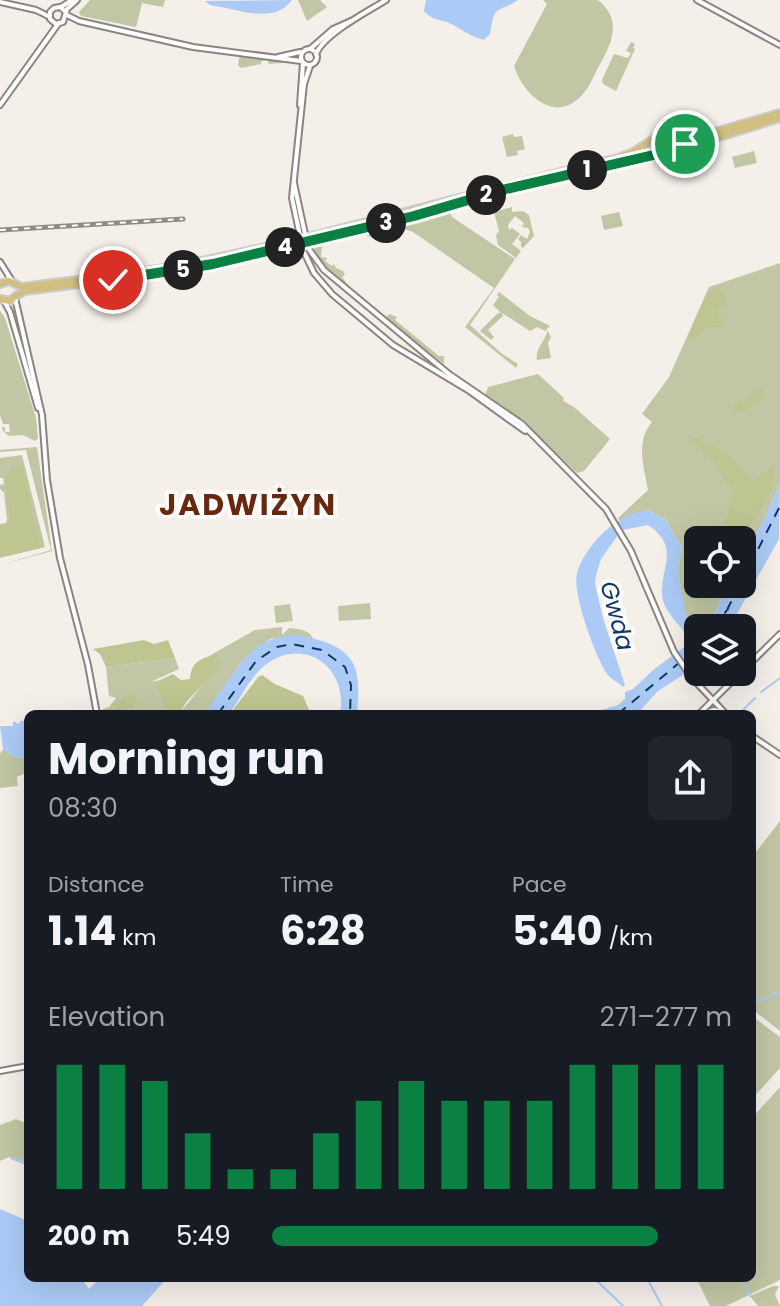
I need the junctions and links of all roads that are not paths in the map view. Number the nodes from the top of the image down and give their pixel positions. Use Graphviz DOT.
graph roads {
  1 [pos="74,0"];
  2 [pos="386,0"];
  3 [pos="697,0"];
  4 [pos="0,2"];
  5 [pos="60,7"];
  6 [pos="36,10"];
  7 [pos="52,10"];
  8 [pos="66,14"];
  9 [pos="361,17"];
  10 [pos="50,19"];
  11 [pos="79,21"];
  12 [pos="59,24"];
  13 [pos="41,45"];
  14 [pos="780,45"];
  15 [pos="310,49"];
  16 [pos="303,52"];
  17 [pos="316,54"];
  18 [pos="277,57"];
  19 [pos="302,62"];
  20 [pos="310,66"];
  21 [pos="0,105"];
  22 [pos="300,116"];
  23 [pos="780,116"];
  24 [pos="682,134"];
  25 [pos="684,148"];
  26 [pos="303,240"];
  27 [pos="0,262"];
  28 [pos="0,281"];
  29 [pos="14,283"];
  30 [pos="349,291"];
  31 [pos="332,294"];
  32 [pos="16,297"];
  33 [pos="1,300"];
  34 [pos="410,341"];
  35 [pos="393,345"];
  36 [pos="43,434"];
  37 [pos="534,436"];
  38 [pos="780,634"];
  39 [pos="713,701"];
  40 [pos="97,710"];
  41 [pos="705,710"];
  42 [pos="721,710"];
  43 [pos="756,739"];
  44 [pos="780,755"];
  45 [pos="24,1067"];
  46 [pos="0,1071"];
  1 -- 5 [label="street"];
  1 -- 8 [label="street"];
  2 -- 9 [label="street"];
  3 -- 14 [label="street"];
  4 -- 6 [label="street"];
  5 -- 7 [label="street"];
  5 -- 8 [label="street"];
  6 -- 7 [label="street"];
  6 -- 10 [label="street"];
  7 -- 10 [label="street"];
  8 -- 11 [label="street"];
  8 -- 12 [label="street"];
  9 -- 15 [label="street"];
  9 -- 17 [label="street"];
  10 -- 12 [label="street"];
  10 -- 13 [label="street"];
  11 -- 12 [label="street"];
  11 -- 18 [label="street"];
  12 -- 13 [label="street"];
  13 -- 21 [label="street"];
  15 -- 16 [label="street"];
  15 -- 17 [label="street"];
  16 -- 18 [label="street"];
  16 -- 19 [label="street"];
  17 -- 20 [label="street"];
  18 -- 19 [label="street"];
  19 -- 20 [label="street"];
  19 -- 22 [label="street"];
  20 -- 22 [label="street"];
  22 -- 26 [label="street"];
  23 -- 24 [label="main road"];
  23 -- 25 [label="main road"];
  24 -- 25 [label="main road"];
  24 -- 26 [label="main road"];
  25 -- 26 [label="main road"];
  26 -- 29 [label="main road"];
  26 -- 30 [label="street"];
  26 -- 31 [label="street"];
  26 -- 32 [label="main road"];
  27 -- 29 [label="street"];
  28 -- 29 [label="main road"];
  29 -- 32 [label="main road"];
  30 -- 31 [label="street"];
  30 -- 34 [label="street"];
  31 -- 35 [label="street"];
  32 -- 33 [label="main road"];
  32 -- 36 [label="street"];
  33 -- 36 [label="street"];
  34 -- 35 [label="street"];
  34 -- 37 [label="street"];
  35 -- 37 [label="street"];
  36 -- 40 [label="street"];
  37 -- 39 [label="street"];
  38 -- 39 [label="street"];
  39 -- 41 [label="street"];
  39 -- 42 [label="street"];
  43 -- 44 [label="street"];
  45 -- 46 [label="street"];
}
